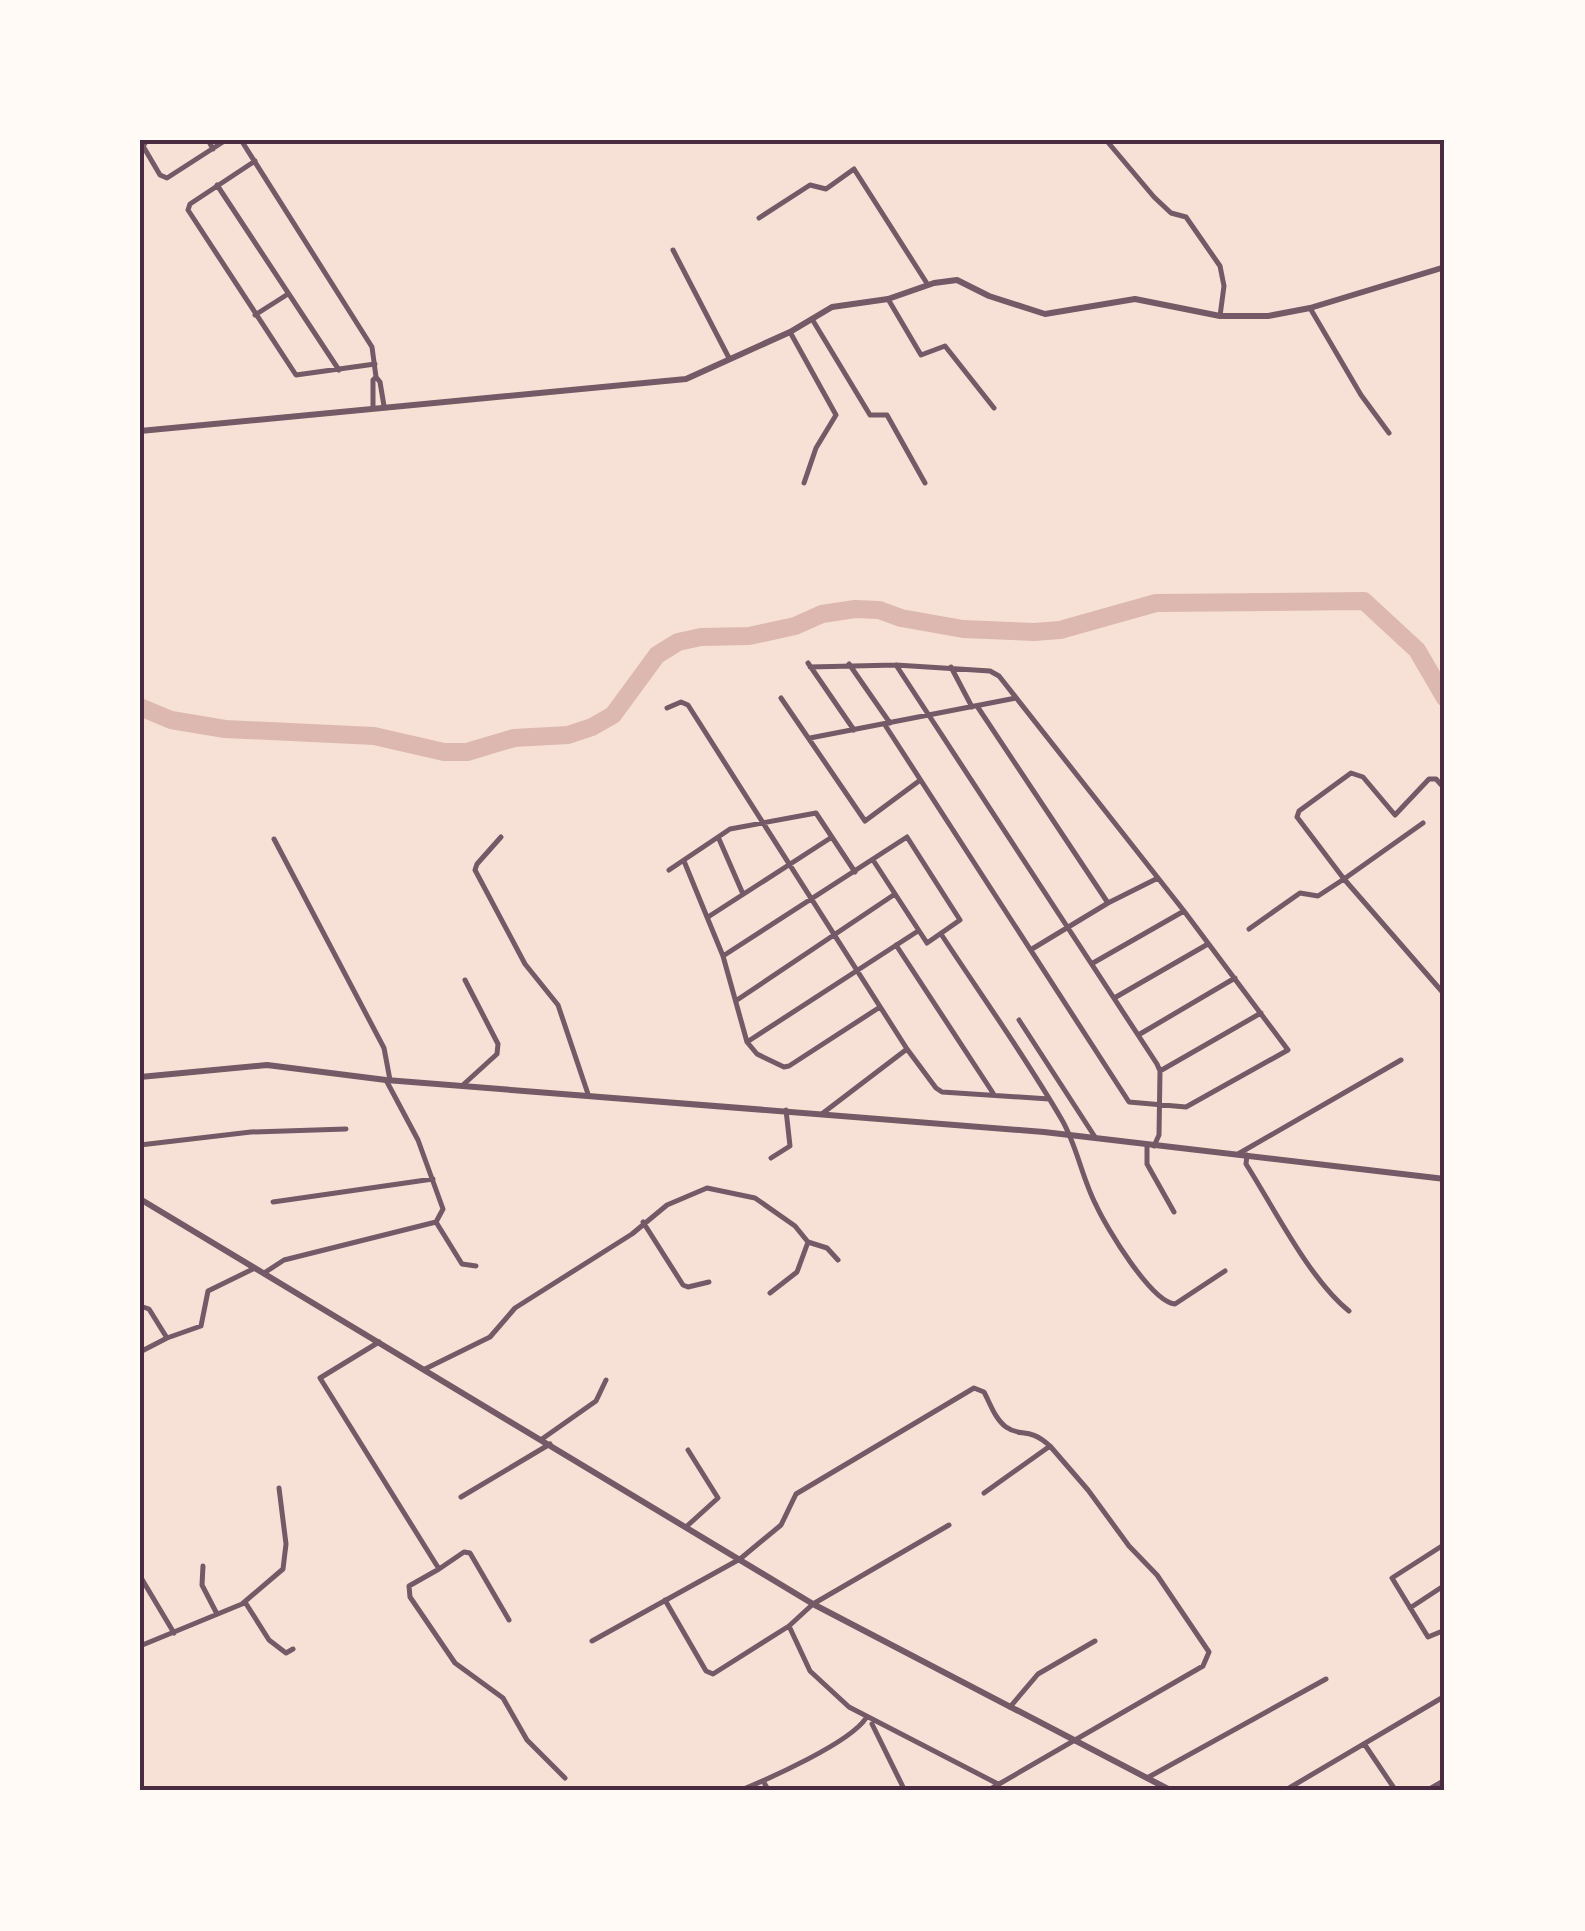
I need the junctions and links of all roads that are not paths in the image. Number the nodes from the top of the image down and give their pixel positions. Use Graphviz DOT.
graph roads {
  1 [pos="147,140"];
  2 [pos="208,140"];
  3 [pos="226,140"];
  4 [pos="241,140"];
  5 [pos="1106,140"];
  6 [pos="213,149"];
  7 [pos="255,161"];
  8 [pos="218,184"];
  9 [pos="759,218"];
  10 [pos="672,250"];
  11 [pos="1445,267"];
  12 [pos="928,285"];
  13 [pos="288,294"];
  14 [pos="888,298"];
  15 [pos="1310,308"];
  16 [pos="255,315"];
  17 [pos="1220,316"];
  18 [pos="812,319"];
  19 [pos="790,332"];
  20 [pos="730,360"];
  21 [pos="374,364"];
  22 [pos="339,370"];
  23 [pos="376,377"];
  24 [pos="384,406"];
  25 [pos="373,407"];
  26 [pos="994,408"];
  27 [pos="140,431"];
  28 [pos="1389,433"];
  29 [pos="804,483"];
  30 [pos="925,484"];
  31 [pos="848,664"];
  32 [pos="896,665"];
  33 [pos="951,668"];
  34 [pos="780,698"];
  35 [pos="1016,698"];
  36 [pos="975,706"];
  37 [pos="667,708"];
  38 [pos="932,715"];
  39 [pos="888,724"];
  40 [pos="854,730"];
  41 [pos="810,738"];
  42 [pos="919,781"];
  43 [pos="1445,789"];
  44 [pos="1423,822"];
  45 [pos="765,823"];
  46 [pos="501,837"];
  47 [pos="832,837"];
  48 [pos="719,838"];
  49 [pos="274,839"];
  50 [pos="873,860"];
  51 [pos="684,861"];
  52 [pos="788,864"];
  53 [pos="669,870"];
  54 [pos="854,872"];
  55 [pos="1158,878"];
  56 [pos="1344,880"];
  57 [pos="744,894"];
  58 [pos="895,894"];
  59 [pos="811,900"];
  60 [pos="1108,903"];
  61 [pos="1184,911"];
  62 [pos="708,917"];
  63 [pos="1068,927"];
  64 [pos="1249,929"];
  65 [pos="918,931"];
  66 [pos="941,934"];
  67 [pos="835,936"];
  68 [pos="1208,944"];
  69 [pos="896,945"];
  70 [pos="1032,950"];
  71 [pos="724,956"];
  72 [pos="1093,963"];
  73 [pos="858,971"];
  74 [pos="1234,978"];
  75 [pos="465,980"];
  76 [pos="1445,996"];
  77 [pos="1116,998"];
  78 [pos="737,1000"];
  79 [pos="880,1006"];
  80 [pos="1261,1014"];
  81 [pos="1018,1020"];
  82 [pos="1140,1034"];
  83 [pos="748,1042"];
  84 [pos="908,1049"];
  85 [pos="1400,1060"];
  86 [pos="1160,1071"];
  87 [pos="140,1077"];
  88 [pos="388,1080"];
  89 [pos="464,1084"];
  90 [pos="588,1094"];
  91 [pos="993,1094"];
  92 [pos="1048,1099"];
  93 [pos="1160,1104"];
  94 [pos="786,1110"];
  95 [pos="822,1112"];
  96 [pos="346,1129"];
  97 [pos="1069,1135"];
  98 [pos="1097,1139"];
  99 [pos="140,1145"];
  100 [pos="1150,1146"];
  101 [pos="1242,1154"];
  102 [pos="771,1158"];
  103 [pos="433,1179"];
  104 [pos="1445,1179"];
  105 [pos="140,1200"];
  106 [pos="273,1202"];
  107 [pos="1174,1212"];
  108 [pos="436,1222"];
  109 [pos="643,1222"];
  110 [pos="808,1242"];
  111 [pos="838,1260"];
  112 [pos="476,1266"];
  113 [pos="255,1268"];
  114 [pos="1225,1271"];
  115 [pos="264,1273"];
  116 [pos="709,1282"];
  117 [pos="770,1293"];
  118 [pos="140,1306"];
  119 [pos="1349,1311"];
  120 [pos="167,1338"];
  121 [pos="379,1342"];
  122 [pos="140,1352"];
  123 [pos="425,1370"];
  124 [pos="606,1380"];
  125 [pos="542,1439"];
  126 [pos="550,1444"];
  127 [pos="1050,1446"];
  128 [pos="688,1450"];
  129 [pos="279,1488"];
  130 [pos="984,1493"];
  131 [pos="461,1497"];
  132 [pos="949,1525"];
  133 [pos="687,1526"];
  134 [pos="1445,1544"];
  135 [pos="740,1559"];
  136 [pos="203,1566"];
  137 [pos="438,1568"];
  138 [pos="140,1576"];
  139 [pos="1445,1585"];
  140 [pos="665,1600"];
  141 [pos="245,1602"];
  142 [pos="813,1604"];
  143 [pos="1410,1608"];
  144 [pos="217,1614"];
  145 [pos="509,1620"];
  146 [pos="789,1626"];
  147 [pos="1445,1630"];
  148 [pos="174,1633"];
  149 [pos="592,1641"];
  150 [pos="1095,1641"];
  151 [pos="140,1646"];
  152 [pos="293,1649"];
  153 [pos="1326,1679"];
  154 [pos="1445,1696"];
  155 [pos="1010,1707"];
  156 [pos="868,1720"];
  157 [pos="1073,1741"];
  158 [pos="1365,1745"];
  159 [pos="564,1778"];
  160 [pos="1148,1778"];
  161 [pos="1445,1780"];
  162 [pos="763,1781"];
  163 [pos="998,1784"];
  164 [pos="738,1791"];
  165 [pos="768,1791"];
  166 [pos="905,1791"];
  167 [pos="987,1791"];
  168 [pos="1172,1791"];
  169 [pos="1284,1791"];
  170 [pos="1396,1791"];
  171 [pos="1426,1791"];
  1 -- 6 [label="street"];
  2 -- 6 [label="street"];
  3 -- 6 [label="street"];
  4 -- 7 [label="street"];
  5 -- 17 [label="street"];
  7 -- 8 [label="street"];
  7 -- 21 [label="street"];
  8 -- 13 [label="street"];
  8 -- 16 [label="street"];
  9 -- 12 [label="street"];
  10 -- 20 [label="street"];
  11 -- 15 [label="street"];
  12 -- 14 [label="street"];
  12 -- 17 [label="street"];
  13 -- 16 [label="street"];
  13 -- 22 [label="street"];
  14 -- 18 [label="street"];
  14 -- 26 [label="street"];
  15 -- 17 [label="street"];
  15 -- 28 [label="street"];
  16 -- 22 [label="street"];
  18 -- 19 [label="street"];
  18 -- 30 [label="street"];
  19 -- 20 [label="street"];
  19 -- 29 [label="street"];
  20 -- 24 [label="street"];
  21 -- 22 [label="street"];
  21 -- 23 [label="street"];
  23 -- 24 [label="street"];
  23 -- 25 [label="street"];
  24 -- 25 [label="street"];
  25 -- 27 [label="street"];
  31 -- 32 [label="street"];
  31 -- 39 [label="street"];
  31 -- 40 [label="street"];
  32 -- 33 [label="street"];
  32 -- 38 [label="street"];
  33 -- 35 [label="street"];
  33 -- 36 [label="street"];
  34 -- 41 [label="street"];
  35 -- 36 [label="street"];
  35 -- 55 [label="street"];
  36 -- 38 [label="street"];
  36 -- 60 [label="street"];
  37 -- 45 [label="street"];
  38 -- 39 [label="street"];
  38 -- 63 [label="street"];
  39 -- 40 [label="street"];
  39 -- 42 [label="street"];
  40 -- 41 [label="street"];
  41 -- 42 [label="street"];
  42 -- 70 [label="street"];
  43 -- 56 [label="street"];
  44 -- 56 [label="street"];
  45 -- 47 [label="street"];
  45 -- 48 [label="street"];
  45 -- 52 [label="street"];
  46 -- 90 [label="street"];
  47 -- 52 [label="street"];
  47 -- 54 [label="street"];
  48 -- 51 [label="street"];
  48 -- 57 [label="street"];
  49 -- 88 [label="street"];
  50 -- 54 [label="street"];
  50 -- 58 [label="street"];
  50 -- 66 [label="street"];
  51 -- 53 [label="street"];
  51 -- 62 [label="street"];
  52 -- 57 [label="street"];
  52 -- 59 [label="street"];
  54 -- 59 [label="street"];
  55 -- 60 [label="street"];
  55 -- 61 [label="street"];
  56 -- 64 [label="street"];
  56 -- 76 [label="street"];
  57 -- 62 [label="street"];
  58 -- 65 [label="street"];
  58 -- 67 [label="street"];
  59 -- 67 [label="street"];
  59 -- 71 [label="street"];
  60 -- 63 [label="street"];
  61 -- 68 [label="street"];
  61 -- 72 [label="street"];
  62 -- 71 [label="street"];
  63 -- 70 [label="street"];
  63 -- 72 [label="street"];
  65 -- 66 [label="street"];
  65 -- 69 [label="street"];
  66 -- 92 [label="street"];
  67 -- 73 [label="street"];
  67 -- 78 [label="street"];
  68 -- 74 [label="street"];
  68 -- 77 [label="street"];
  69 -- 73 [label="street"];
  69 -- 91 [label="street"];
  70 -- 93 [label="street"];
  71 -- 78 [label="street"];
  72 -- 77 [label="street"];
  73 -- 79 [label="street"];
  73 -- 83 [label="street"];
  74 -- 80 [label="street"];
  74 -- 82 [label="street"];
  75 -- 89 [label="street"];
  77 -- 82 [label="street"];
  78 -- 83 [label="street"];
  79 -- 83 [label="street"];
  79 -- 84 [label="street"];
  80 -- 86 [label="street"];
  80 -- 93 [label="street"];
  81 -- 98 [label="street"];
  82 -- 86 [label="street"];
  84 -- 91 [label="street"];
  84 -- 95 [label="street"];
  85 -- 101 [label="street"];
  86 -- 93 [label="street"];
  87 -- 88 [label="street"];
  88 -- 89 [label="street"];
  88 -- 103 [label="street"];
  89 -- 90 [label="street"];
  90 -- 94 [label="street"];
  91 -- 92 [label="street"];
  92 -- 97 [label="street"];
  93 -- 100 [label="street"];
  94 -- 95 [label="street"];
  94 -- 102 [label="street"];
  95 -- 97 [label="street"];
  96 -- 99 [label="street"];
  97 -- 98 [label="street"];
  97 -- 114 [label="street"];
  98 -- 100 [label="street"];
  100 -- 101 [label="street"];
  100 -- 107 [label="street"];
  101 -- 104 [label="street"];
  101 -- 119 [label="street"];
  103 -- 106 [label="street"];
  103 -- 108 [label="street"];
  105 -- 113 [label="street"];
  108 -- 112 [label="street"];
  108 -- 115 [label="street"];
  109 -- 110 [label="street"];
  109 -- 116 [label="street"];
  109 -- 123 [label="street"];
  110 -- 111 [label="street"];
  110 -- 117 [label="street"];
  113 -- 115 [label="street"];
  113 -- 120 [label="street"];
  115 -- 121 [label="street"];
  118 -- 120 [label="street"];
  120 -- 122 [label="street"];
  121 -- 123 [label="street"];
  121 -- 137 [label="street"];
  123 -- 125 [label="street"];
  124 -- 125 [label="street"];
  125 -- 126 [label="street"];
  126 -- 131 [label="street"];
  126 -- 133 [label="street"];
  127 -- 130 [label="street"];
  127 -- 135 [label="street"];
  127 -- 157 [label="street"];
  128 -- 133 [label="street"];
  129 -- 141 [label="street"];
  132 -- 142 [label="street"];
  133 -- 135 [label="street"];
  134 -- 143 [label="street"];
  135 -- 140 [label="street"];
  135 -- 142 [label="street"];
  136 -- 144 [label="street"];
  137 -- 145 [label="street"];
  137 -- 159 [label="street"];
  138 -- 148 [label="street"];
  139 -- 143 [label="street"];
  140 -- 146 [label="street"];
  140 -- 149 [label="street"];
  141 -- 144 [label="street"];
  141 -- 152 [label="street"];
  142 -- 146 [label="street"];
  142 -- 155 [label="street"];
  143 -- 147 [label="street"];
  144 -- 148 [label="street"];
  146 -- 156 [label="street"];
  148 -- 151 [label="street"];
  150 -- 155 [label="street"];
  153 -- 160 [label="street"];
  154 -- 158 [label="street"];
  155 -- 157 [label="street"];
  156 -- 162 [label="street"];
  156 -- 163 [label="street"];
  156 -- 166 [label="street"];
  157 -- 160 [label="street"];
  157 -- 163 [label="street"];
  158 -- 169 [label="street"];
  158 -- 170 [label="street"];
  160 -- 168 [label="street"];
  161 -- 171 [label="street"];
  162 -- 164 [label="street"];
  162 -- 165 [label="street"];
  163 -- 167 [label="street"];
}
